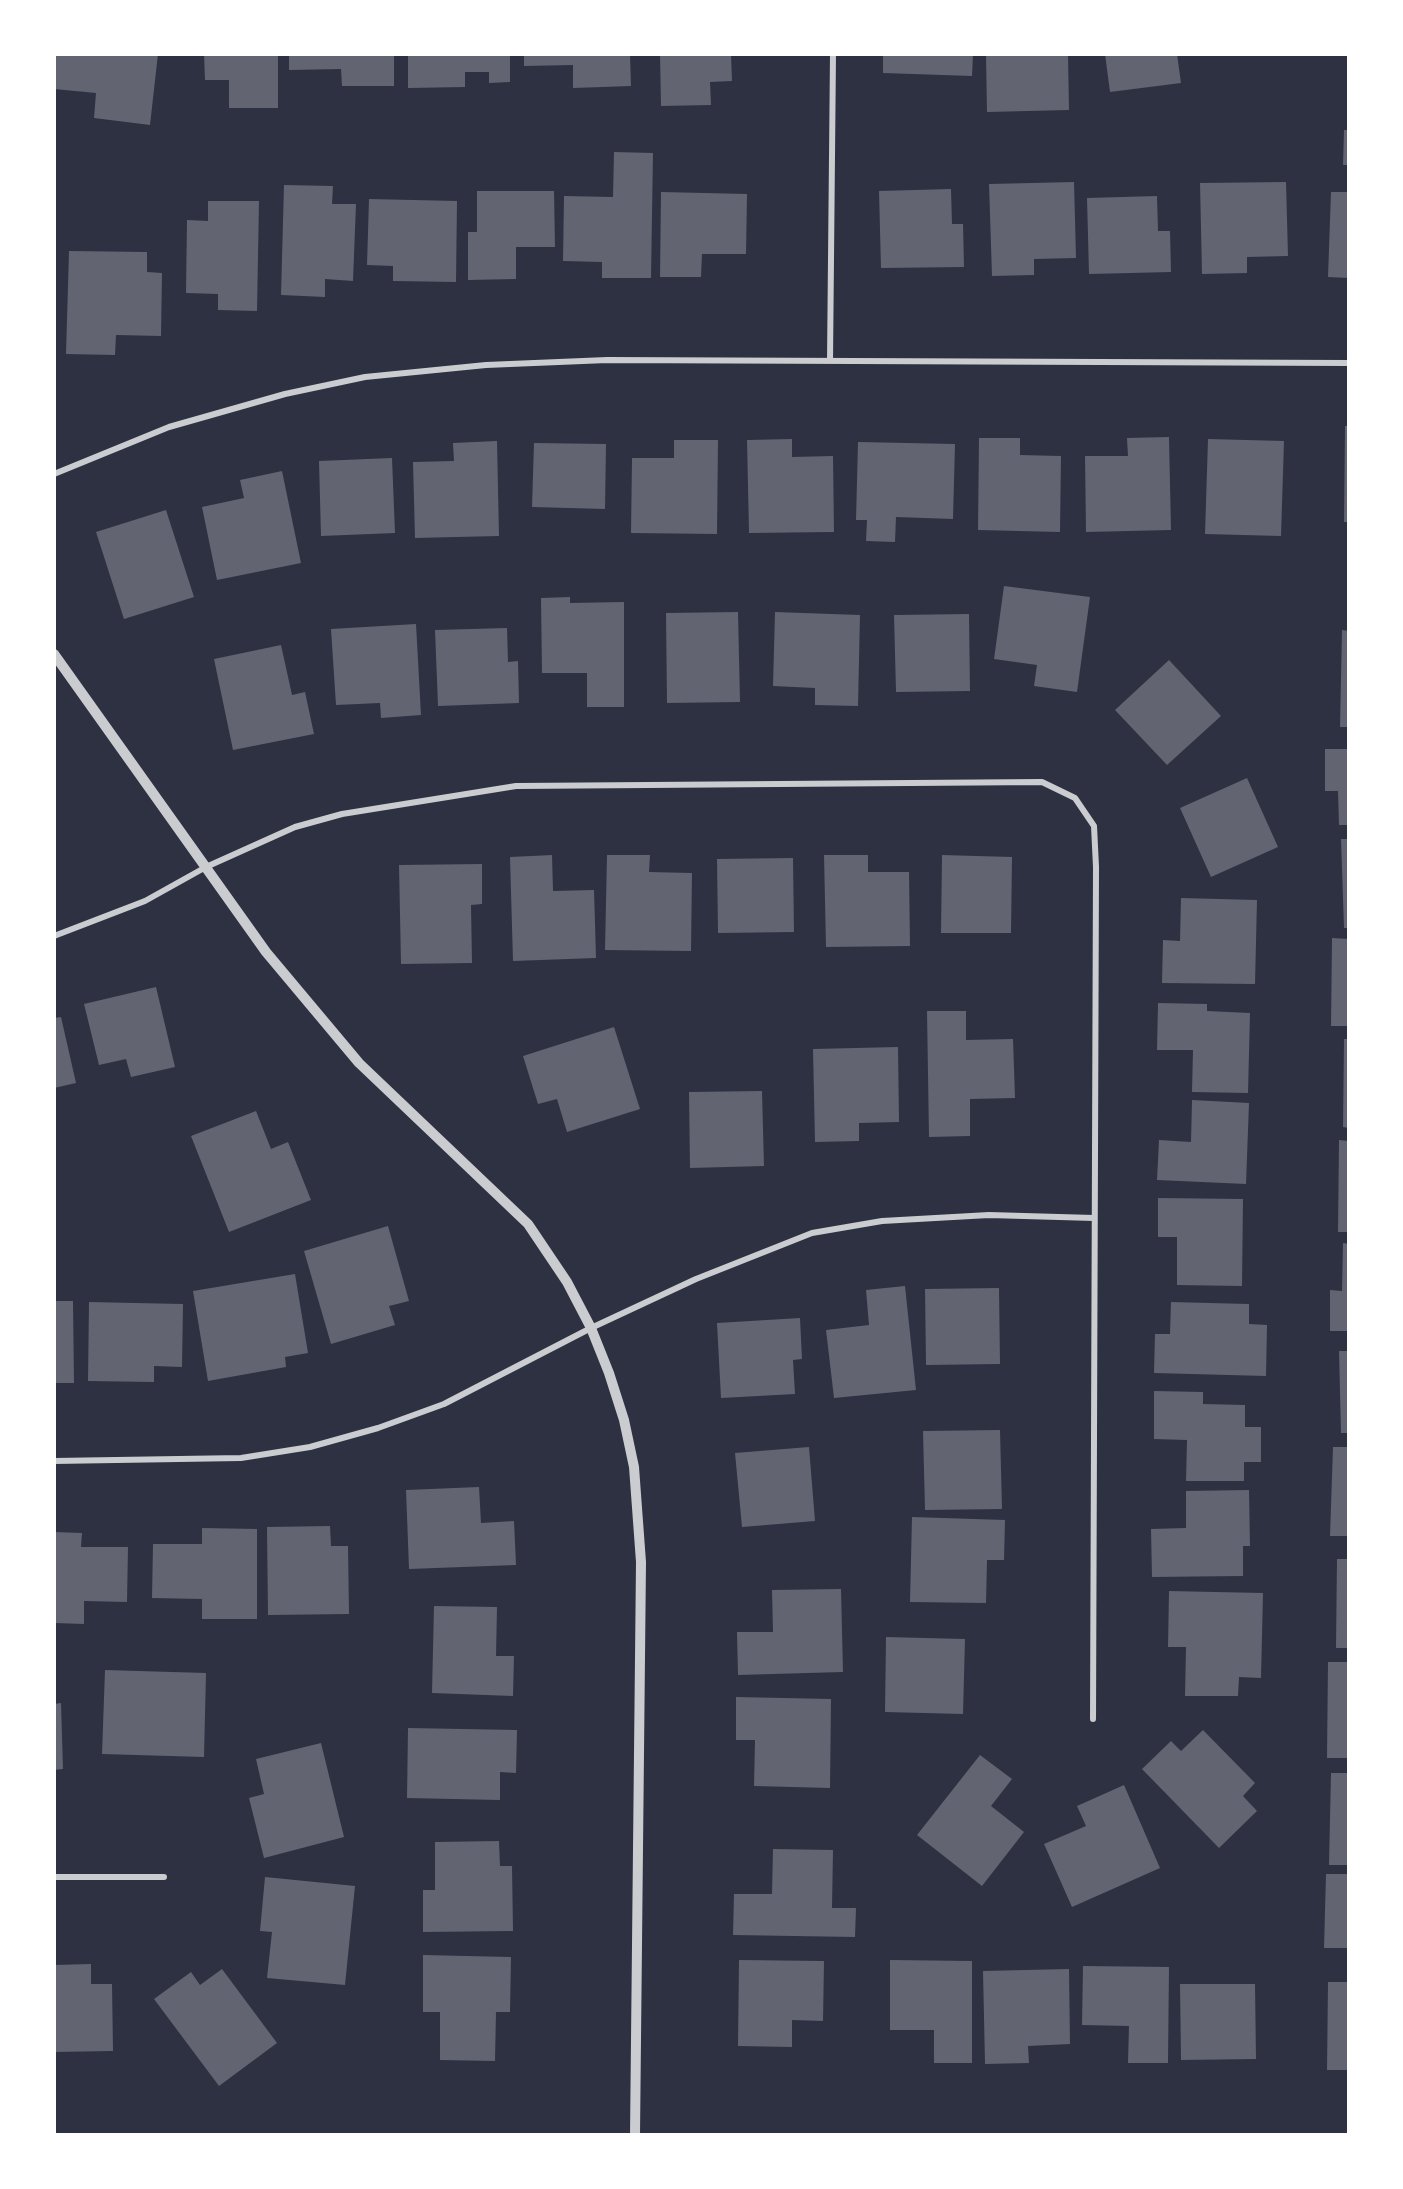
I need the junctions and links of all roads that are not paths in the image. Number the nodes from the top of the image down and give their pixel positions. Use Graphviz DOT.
graph roads {
  1 [pos="832,54"];
  2 [pos="830,361"];
  3 [pos="1349,363"];
  4 [pos="54,474"];
  5 [pos="54,654"];
  6 [pos="206,867"];
  7 [pos="54,936"];
  8 [pos="1094,1218"];
  9 [pos="591,1328"];
  10 [pos="54,1461"];
  11 [pos="1093,1719"];
  12 [pos="54,1877"];
  13 [pos="164,1877"];
  14 [pos="635,2135"];
  1 -- 2 [label="street"];
  2 -- 3 [label="street"];
  2 -- 4 [label="street"];
  5 -- 6 [label="street"];
  6 -- 7 [label="street"];
  6 -- 8 [label="street"];
  6 -- 9 [label="street"];
  8 -- 9 [label="street"];
  8 -- 11 [label="street"];
  9 -- 10 [label="street"];
  9 -- 14 [label="street"];
  12 -- 13 [label="street"];
}
